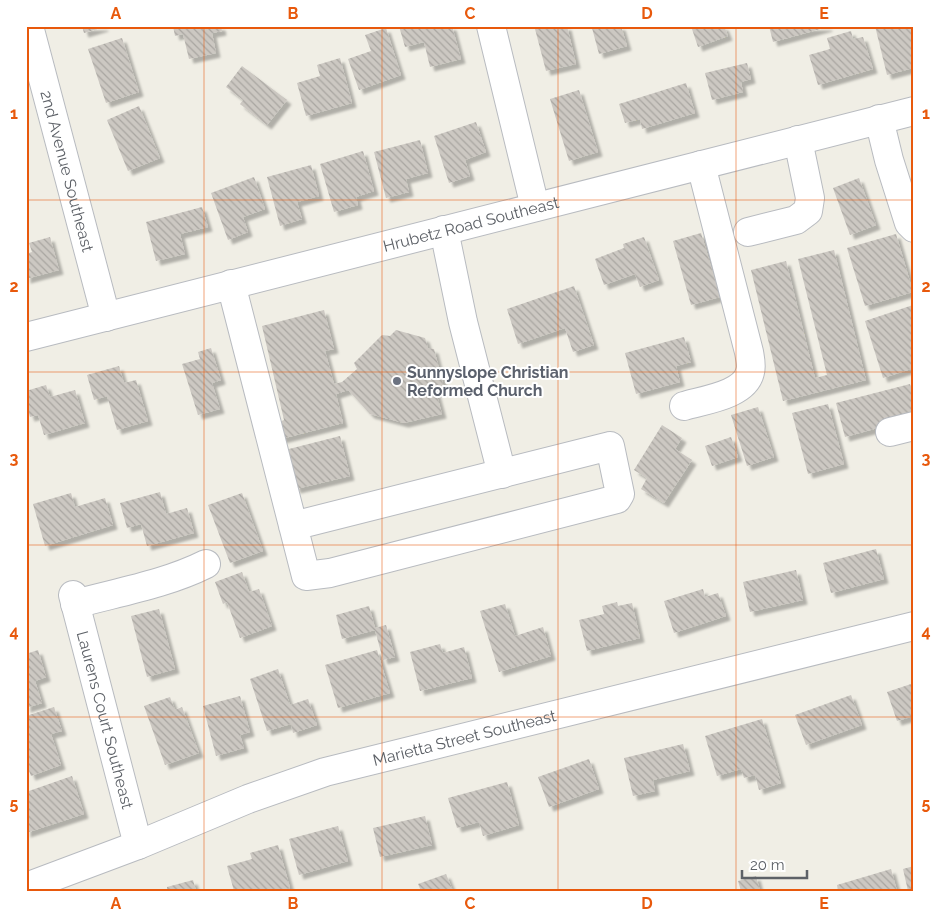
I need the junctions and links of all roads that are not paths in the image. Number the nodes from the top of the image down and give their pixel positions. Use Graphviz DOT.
graph roads {
  1 [pos="29,26"];
  2 [pos="491,26"];
  3 [pos="914,111"];
  4 [pos="879,119"];
  5 [pos="798,140"];
  6 [pos="701,165"];
  7 [pos="535,207"];
  8 [pos="914,228"];
  9 [pos="444,230"];
  10 [pos="748,232"];
  11 [pos="231,284"];
  12 [pos="106,317"];
  13 [pos="26,337"];
  14 [pos="684,406"];
  15 [pos="502,474"];
  16 [pos="293,526"];
  17 [pos="206,564"];
  18 [pos="914,626"];
  19 [pos="138,845"];
  20 [pos="26,887"];
  1 -- 12 [label="street, 2nd Avenue Southeast"];
  2 -- 7 [label="street"];
  3 -- 4 [label="street, Hrubetz Road Southeast"];
  4 -- 5 [label="street, Hrubetz Road Southeast"];
  4 -- 8 [label="street"];
  5 -- 6 [label="street, Hrubetz Road Southeast"];
  5 -- 10 [label="street"];
  6 -- 7 [label="street, Hrubetz Road Southeast"];
  6 -- 14 [label="street"];
  7 -- 9 [label="street, Hrubetz Road Southeast"];
  9 -- 11 [label="street, Hrubetz Road Southeast"];
  9 -- 15 [label="street"];
  11 -- 12 [label="street, Hrubetz Road Southeast"];
  11 -- 16 [label="street"];
  12 -- 13 [label="street, Hrubetz Road Southeast"];
  15 -- 16 [label="street"];
  15 -- 16 [label="street"];
  17 -- 19 [label="street, Laurens Court Southeast"];
  18 -- 19 [label="street, Marietta Street Southeast"];
  19 -- 20 [label="street, Marietta Street Southeast"];
}
